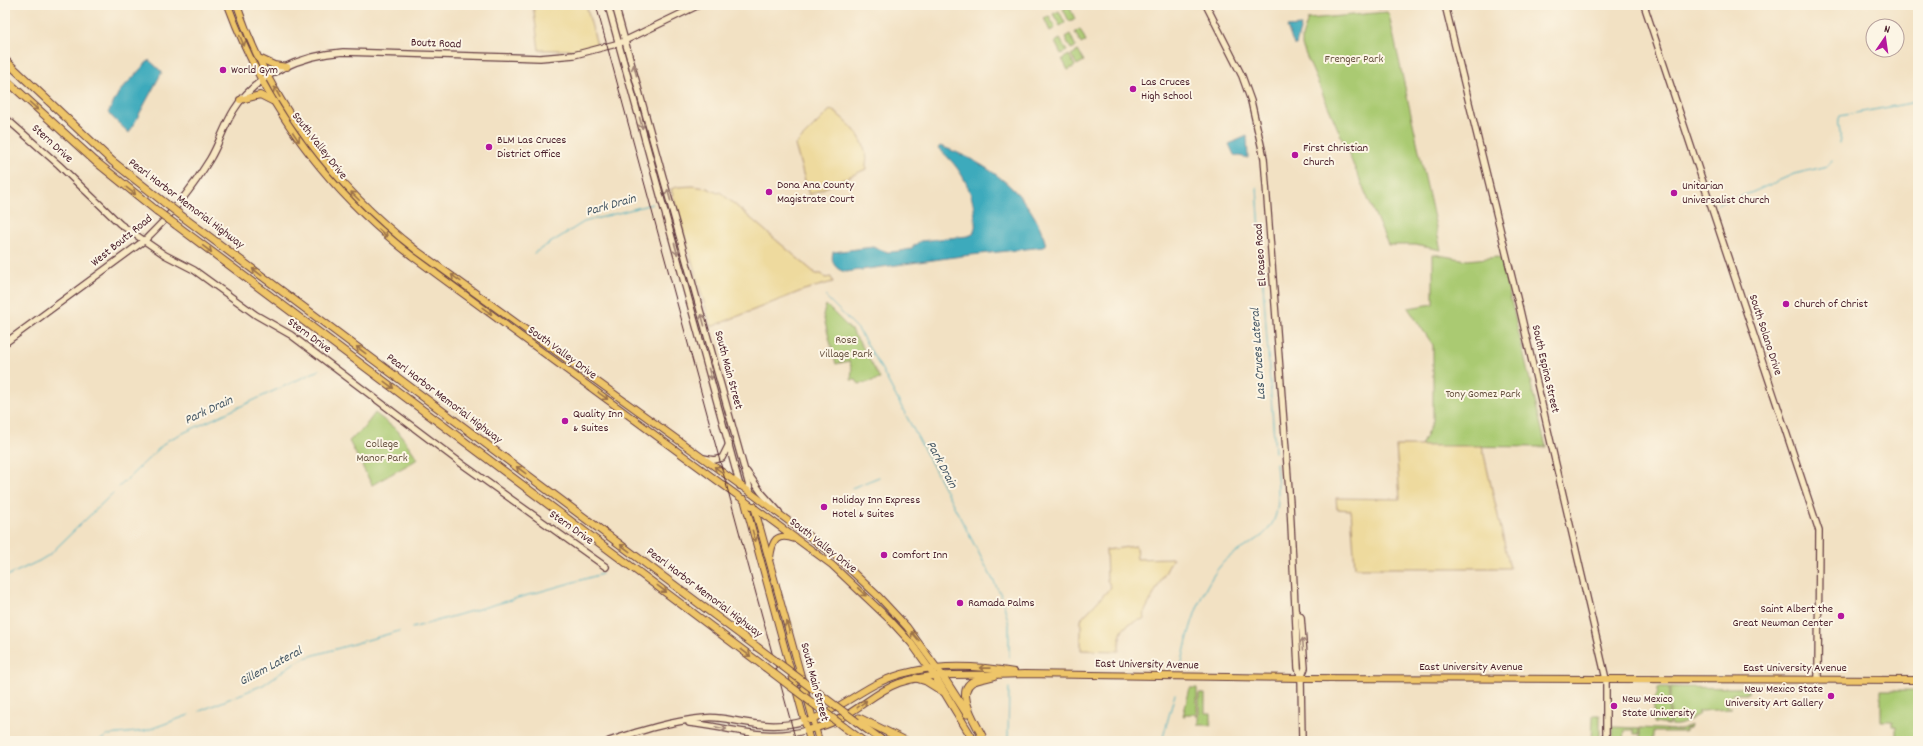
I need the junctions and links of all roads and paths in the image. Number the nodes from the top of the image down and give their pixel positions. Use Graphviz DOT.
graph roads {
  1 [pos="228,5"];
  2 [pos="237,5"];
  3 [pos="608,5"];
  4 [pos="615,5"];
  5 [pos="699,5"];
  6 [pos="1206,5"];
  7 [pos="1445,5"];
  8 [pos="1644,5"];
  9 [pos="626,40"];
  10 [pos="620,44"];
  11 [pos="258,56"];
  12 [pos="5,60"];
  13 [pos="287,67"];
  14 [pos="268,76"];
  15 [pos="5,80"];
  16 [pos="261,80"];
  17 [pos="240,100"];
  18 [pos="274,103"];
  19 [pos="5,120"];
  20 [pos="145,240"];
  21 [pos="5,343"];
  22 [pos="729,444"];
  23 [pos="702,458"];
  24 [pos="743,466"];
  25 [pos="740,486"];
  26 [pos="751,493"];
  27 [pos="744,498"];
  28 [pos="754,506"];
  29 [pos="786,520"];
  30 [pos="804,543"];
  31 [pos="770,562"];
  32 [pos="606,567"];
  33 [pos="928,668"];
  34 [pos="938,668"];
  35 [pos="1024,674"];
  36 [pos="934,675"];
  37 [pos="942,675"];
  38 [pos="994,676"];
  39 [pos="916,678"];
  40 [pos="1302,678"];
  41 [pos="1606,679"];
  42 [pos="1818,679"];
  43 [pos="1918,680"];
  44 [pos="946,694"];
  45 [pos="960,718"];
  46 [pos="813,719"];
  47 [pos="858,720"];
  48 [pos="804,721"];
  49 [pos="683,722"];
  50 [pos="815,728"];
  51 [pos="807,730"];
  52 [pos="983,739"];
  53 [pos="609,741"];
  54 [pos="810,741"];
  55 [pos="819,741"];
  56 [pos="863,741"];
  57 [pos="883,741"];
  58 [pos="906,741"];
  59 [pos="969,741"];
  60 [pos="974,741"];
  61 [pos="1302,741"];
  62 [pos="1606,741"];
  1 -- 16 [label="main road, South Valley Drive, one-way"];
  2 -- 11 [label="main road, South Valley Drive"];
  3 -- 10 [label="street, South Main Street"];
  4 -- 9 [label="street, South Main Street"];
  5 -- 9 [label="street, Boutz Road"];
  6 -- 40 [label="street, El Paseo Road"];
  7 -- 41 [label="street, South Espina Street"];
  8 -- 42 [label="street, South Solano Drive"];
  9 -- 10 [label="street, Boutz Road"];
  24 -- 9 [label="street, South Main Street, one-way"];
  10 -- 13 [label="street, Boutz Road"];
  10 -- 22 [label="street, South Main Street, one-way"];
  11 -- 13 [label="main road"];
  11 -- 14 [label="main road, South Valley Drive"];
  47 -- 12 [label="highway, Pearl Harbor Memorial Highway, one-way, bridge"];
  13 -- 14 [label="street, Boutz Road"];
  14 -- 16 [label="street, West Boutz Road"];
  23 -- 14 [label="main road, South Valley Drive, one-way"];
  15 -- 56 [label="highway, Pearl Harbor Memorial Highway, one-way, bridge"];
  16 -- 17 [label="street, West Boutz Road"];
  16 -- 18 [label="main road, South Valley Drive"];
  17 -- 18 [label="main road"];
  17 -- 20 [label="street, West Boutz Road"];
  18 -- 27 [label="main road, South Valley Drive, one-way"];
  19 -- 20 [label="street, Stern Drive"];
  20 -- 21 [label="street, West Boutz Road"];
  20 -- 32 [label="street, Stern Drive"];
  22 -- 23 [label="street"];
  22 -- 25 [label="street, South Main Street"];
  25 -- 23 [label="main road, South Valley Drive, one-way"];
  24 -- 26 [label="street, South Main Street"];
  24 -- 29 [label="street"];
  25 -- 26 [label="main road, South Valley Drive"];
  25 -- 27 [label="main road, South Main Street"];
  26 -- 28 [label="main road, South Main Street"];
  26 -- 29 [label="main road, South Valley Drive"];
  27 -- 28 [label="main road, South Valley Drive"];
  27 -- 48 [label="main road, South Main Street, one-way"];
  28 -- 30 [label="main road, South Valley Drive"];
  28 -- 31 [label="main road, South Main Street"];
  34 -- 29 [label="main road, South Valley Drive, one-way"];
  30 -- 31 [label="main road"];
  30 -- 33 [label="main road, South Valley Drive, one-way"];
  46 -- 31 [label="main road, South Main Street, one-way"];
  33 -- 34 [label="main road, East University Avenue"];
  33 -- 36 [label="main road, South Valley Drive"];
  33 -- 46 [label="main road, East University Avenue"];
  35 -- 34 [label="main road, East University Avenue, one-way"];
  34 -- 37 [label="main road, South Valley Drive"];
  35 -- 38 [label="main road, East University Avenue"];
  35 -- 40 [label="main road, East University Avenue"];
  36 -- 37 [label="main road, East University Avenue"];
  36 -- 39 [label="main road, East University Avenue"];
  36 -- 44 [label="highway"];
  37 -- 38 [label="main road, East University Avenue"];
  37 -- 52 [label="highway"];
  38 -- 52 [label="highway"];
  39 -- 44 [label="highway"];
  50 -- 39 [label="main road, East University Avenue, one-way"];
  40 -- 41 [label="main road, East University Avenue"];
  40 -- 61 [label="street, El Paseo Road"];
  41 -- 42 [label="main road, East University Avenue"];
  41 -- 62 [label="street, South Espina Street"];
  42 -- 43 [label="main road, East University Avenue"];
  44 -- 45 [label="highway"];
  45 -- 59 [label="highway"];
  45 -- 60 [label="highway"];
  46 -- 48 [label="main road, East University Avenue"];
  46 -- 50 [label="main road, South Main Street"];
  47 -- 57 [label="highway, Pearl Harbor Memorial Highway"];
  47 -- 58 [label="highway"];
  48 -- 49 [label="street"];
  48 -- 51 [label="main road, South Main Street"];
  49 -- 51 [label="street, one-way"];
  49 -- 53 [label="street"];
  50 -- 51 [label="main road, East University Avenue"];
  50 -- 55 [label="main road, South Main Street"];
  51 -- 54 [label="main road, South Main Street"];
}
